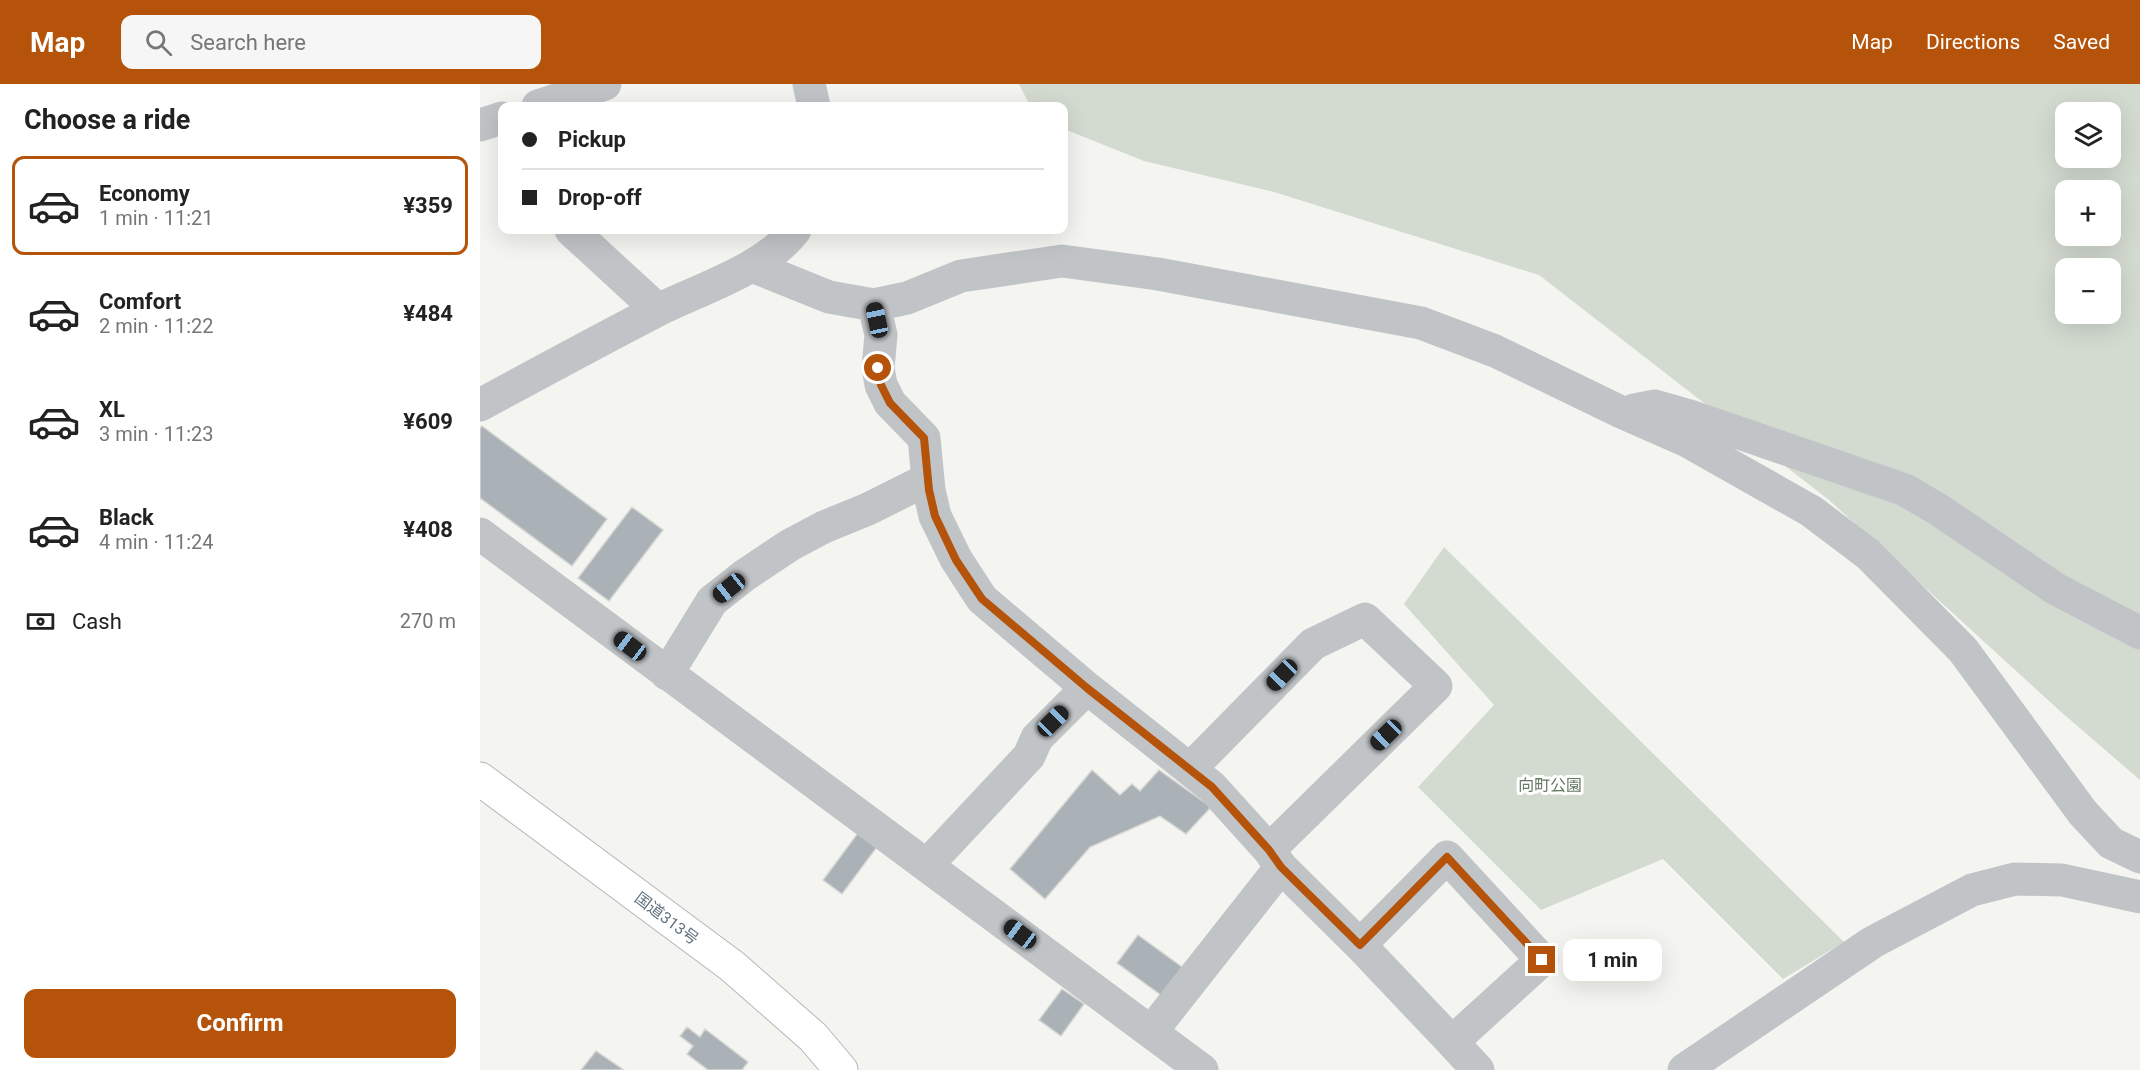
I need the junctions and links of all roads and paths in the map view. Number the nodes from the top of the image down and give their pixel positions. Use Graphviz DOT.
graph roads {
  1 [pos="605,84"];
  2 [pos="809,84"];
  3 [pos="550,102"];
  4 [pos="813,102"];
  5 [pos="575,234"];
  6 [pos="792,234"];
  7 [pos="752,266"];
  8 [pos="874,305"];
  9 [pos="658,310"];
  10 [pos="480,405"];
  11 [pos="1621,412"];
  12 [pos="928,478"];
  13 [pos="480,534"];
  14 [pos="2140,633"];
  15 [pos="668,674"];
  16 [pos="1087,688"];
  17 [pos="1190,769"];
  18 [pos="480,779"];
  19 [pos="2140,857"];
  20 [pos="1275,858"];
  21 [pos="927,865"];
  22 [pos="2140,897"];
  23 [pos="1360,945"];
  24 [pos="1151,1032"];
  25 [pos="1452,1042"];
  26 [pos="841,1070"];
  27 [pos="1202,1070"];
  28 [pos="1478,1070"];
  29 [pos="1684,1070"];
  1 -- 3 [label="street"];
  2 -- 4 [label="street"];
  5 -- 9 [label="street"];
  6 -- 7 [label="street"];
  7 -- 8 [label="street"];
  7 -- 9 [label="street"];
  8 -- 11 [label="street"];
  8 -- 12 [label="street"];
  9 -- 10 [label="street"];
  11 -- 14 [label="street"];
  11 -- 19 [label="street"];
  12 -- 15 [label="street"];
  12 -- 16 [label="street"];
  13 -- 15 [label="street"];
  15 -- 21 [label="street"];
  16 -- 17 [label="street"];
  16 -- 21 [label="street"];
  17 -- 20 [label="street"];
  17 -- 20 [label="street"];
  18 -- 26 [label="highway, 国道313号"];
  20 -- 23 [label="street"];
  20 -- 24 [label="street"];
  21 -- 24 [label="street"];
  22 -- 29 [label="street"];
  23 -- 25 [label="street"];
  23 -- 25 [label="street"];
  24 -- 27 [label="street"];
  25 -- 28 [label="street"];
}
